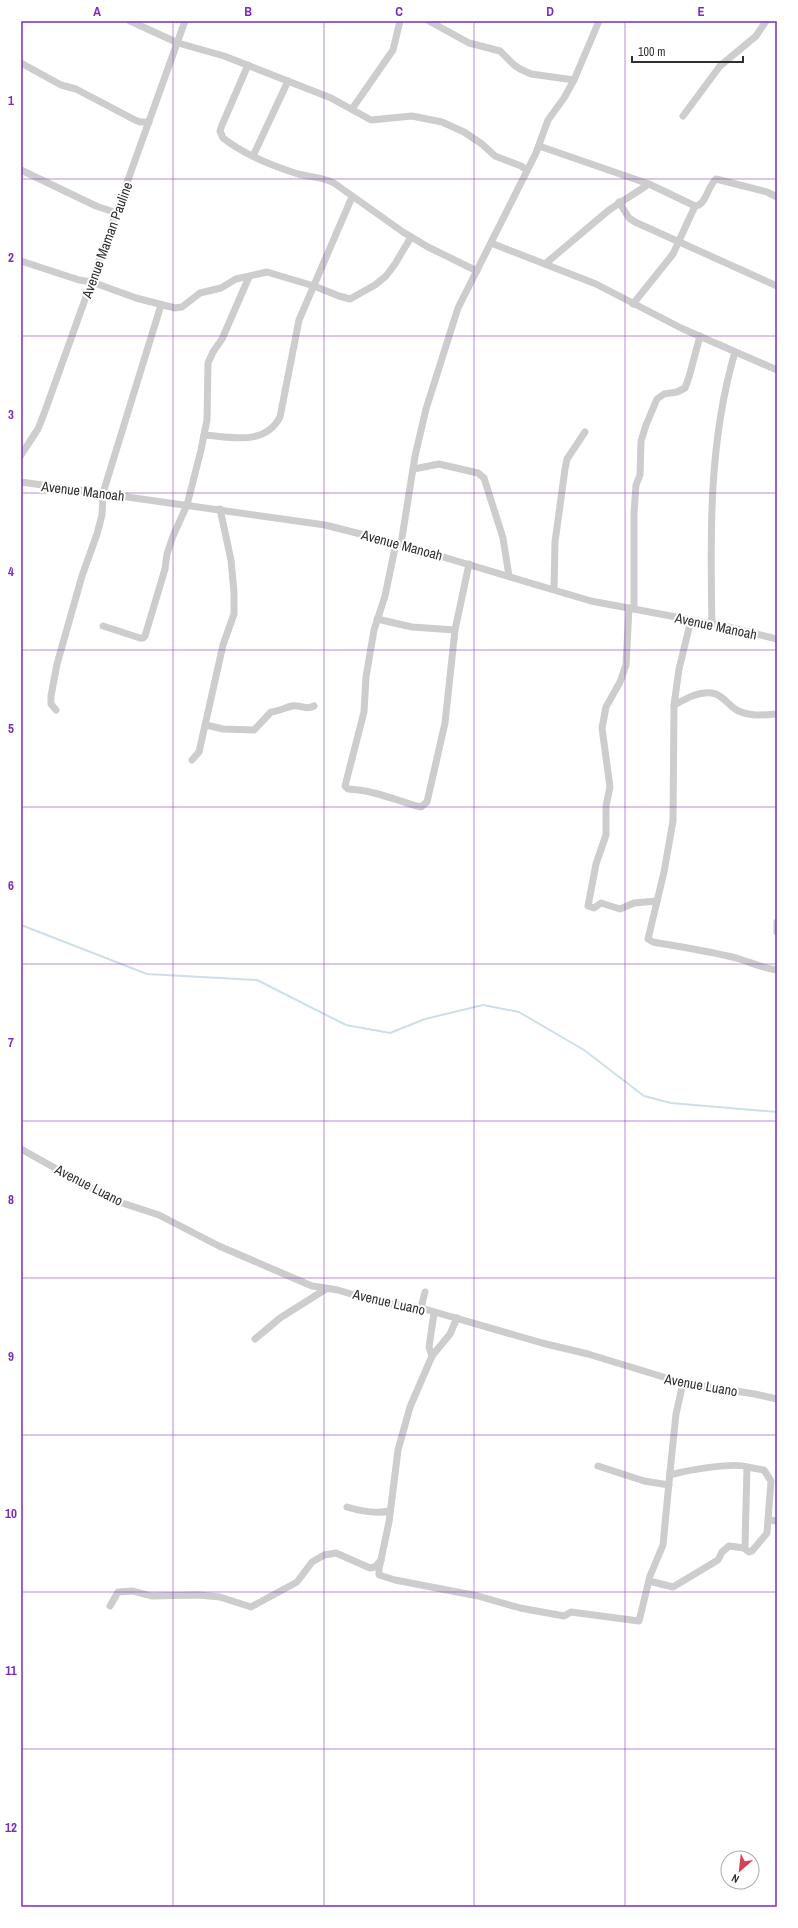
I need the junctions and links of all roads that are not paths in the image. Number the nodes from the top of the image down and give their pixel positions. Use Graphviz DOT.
graph roads {
  1 [pos="130,21"];
  2 [pos="185,21"];
  3 [pos="400,21"];
  4 [pos="429,21"];
  5 [pos="599,21"];
  6 [pos="766,21"];
  7 [pos="178,43"];
  8 [pos="21,63"];
  9 [pos="248,65"];
  10 [pos="574,80"];
  11 [pos="288,81"];
  12 [pos="352,109"];
  13 [pos="684,116"];
  14 [pos="149,122"];
  15 [pos="539,146"];
  16 [pos="253,156"];
  17 [pos="21,170"];
  18 [pos="527,170"];
  19 [pos="649,184"];
  20 [pos="352,197"];
  21 [pos="777,197"];
  22 [pos="619,202"];
  23 [pos="695,206"];
  24 [pos="117,213"];
  25 [pos="412,237"];
  26 [pos="491,243"];
  27 [pos="679,244"];
  28 [pos="21,261"];
  29 [pos="544,264"];
  30 [pos="477,271"];
  31 [pos="249,277"];
  32 [pos="92,282"];
  33 [pos="314,286"];
  34 [pos="777,286"];
  35 [pos="633,304"];
  36 [pos="162,305"];
  37 [pos="700,336"];
  38 [pos="736,352"];
  39 [pos="777,370"];
  40 [pos="585,432"];
  41 [pos="204,435"];
  42 [pos="21,455"];
  43 [pos="414,468"];
  44 [pos="21,482"];
  45 [pos="103,493"];
  46 [pos="187,505"];
  47 [pos="220,509"];
  48 [pos="399,543"];
  49 [pos="469,564"];
  50 [pos="509,576"];
  51 [pos="554,590"];
  52 [pos="631,608"];
  53 [pos="377,618"];
  54 [pos="691,620"];
  55 [pos="712,624"];
  56 [pos="103,626"];
  57 [pos="455,630"];
  58 [pos="777,639"];
  59 [pos="674,705"];
  60 [pos="314,706"];
  61 [pos="56,710"];
  62 [pos="777,714"];
  63 [pos="206,726"];
  64 [pos="192,760"];
  65 [pos="657,902"];
  66 [pos="777,922"];
  67 [pos="777,932"];
  68 [pos="777,970"];
  69 [pos="21,1149"];
  70 [pos="326,1289"];
  71 [pos="425,1292"];
  72 [pos="421,1308"];
  73 [pos="434,1313"];
  74 [pos="456,1318"];
  75 [pos="255,1339"];
  76 [pos="432,1356"];
  77 [pos="683,1384"];
  78 [pos="777,1399"];
  79 [pos="598,1466"];
  80 [pos="747,1467"];
  81 [pos="670,1472"];
  82 [pos="669,1485"];
  83 [pos="347,1507"];
  84 [pos="390,1511"];
  85 [pos="769,1520"];
  86 [pos="777,1521"];
  87 [pos="744,1548"];
  88 [pos="381,1560"];
  89 [pos="649,1581"];
  90 [pos="110,1606"];
  1 -- 7 [label="street"];
  2 -- 7 [label="street, Avenue Maman Pauline"];
  3 -- 12 [label="street"];
  4 -- 10 [label="street"];
  5 -- 10 [label="street"];
  6 -- 13 [label="street"];
  7 -- 9 [label="street"];
  7 -- 14 [label="street, Avenue Maman Pauline"];
  8 -- 14 [label="street"];
  9 -- 11 [label="street"];
  9 -- 16 [label="street"];
  10 -- 15 [label="street"];
  11 -- 12 [label="street"];
  11 -- 16 [label="street"];
  12 -- 18 [label="street"];
  14 -- 24 [label="street, Avenue Maman Pauline"];
  15 -- 18 [label="street"];
  15 -- 19 [label="street"];
  16 -- 20 [label="street"];
  17 -- 24 [label="street"];
  18 -- 26 [label="street"];
  19 -- 22 [label="street"];
  19 -- 23 [label="street"];
  20 -- 25 [label="street"];
  20 -- 33 [label="street"];
  21 -- 23 [label="street"];
  22 -- 27 [label="street"];
  22 -- 29 [label="street"];
  23 -- 27 [label="street"];
  24 -- 32 [label="street, Avenue Maman Pauline"];
  25 -- 30 [label="street"];
  25 -- 33 [label="street"];
  26 -- 29 [label="street"];
  26 -- 30 [label="street"];
  27 -- 34 [label="street"];
  27 -- 35 [label="street"];
  28 -- 32 [label="street"];
  29 -- 35 [label="street"];
  30 -- 43 [label="street"];
  31 -- 33 [label="street"];
  31 -- 36 [label="street"];
  31 -- 41 [label="street"];
  32 -- 36 [label="street"];
  32 -- 42 [label="street, Avenue Maman Pauline"];
  33 -- 41 [label="street"];
  35 -- 37 [label="street"];
  36 -- 45 [label="street"];
  37 -- 38 [label="street"];
  37 -- 52 [label="street"];
  38 -- 39 [label="street"];
  38 -- 55 [label="street"];
  40 -- 51 [label="street"];
  41 -- 46 [label="street"];
  43 -- 48 [label="street"];
  43 -- 50 [label="street"];
  44 -- 45 [label="street, Avenue Manoah"];
  45 -- 46 [label="street, Avenue Manoah"];
  45 -- 61 [label="street"];
  46 -- 47 [label="street, Avenue Manoah"];
  46 -- 56 [label="street"];
  47 -- 48 [label="street, Avenue Manoah"];
  47 -- 63 [label="street"];
  48 -- 49 [label="street, Avenue Manoah"];
  48 -- 53 [label="street"];
  49 -- 50 [label="street, Avenue Manoah"];
  49 -- 57 [label="street"];
  50 -- 51 [label="street, Avenue Manoah"];
  51 -- 52 [label="street, Avenue Manoah"];
  52 -- 54 [label="street, Avenue Manoah"];
  52 -- 65 [label="street"];
  53 -- 57 [label="street"];
  53 -- 57 [label="street"];
  54 -- 55 [label="street, Avenue Manoah"];
  54 -- 59 [label="street"];
  55 -- 58 [label="street, Avenue Manoah"];
  59 -- 62 [label="street"];
  59 -- 65 [label="street"];
  60 -- 63 [label="street"];
  63 -- 64 [label="street"];
  65 -- 68 [label="street"];
  66 -- 67 [label="street"];
  69 -- 70 [label="street, Avenue Luano"];
  70 -- 72 [label="street, Avenue Luano"];
  70 -- 75 [label="street"];
  71 -- 72 [label="street"];
  72 -- 73 [label="street, Avenue Luano"];
  73 -- 74 [label="street, Avenue Luano"];
  73 -- 76 [label="street"];
  74 -- 76 [label="street"];
  74 -- 77 [label="street, Avenue Luano"];
  76 -- 84 [label="street"];
  77 -- 78 [label="street, Avenue Luano"];
  77 -- 81 [label="street"];
  79 -- 82 [label="street"];
  80 -- 81 [label="street"];
  80 -- 85 [label="street"];
  80 -- 87 [label="street"];
  81 -- 82 [label="street"];
  82 -- 89 [label="street"];
  83 -- 84 [label="street"];
  84 -- 88 [label="street"];
  85 -- 86 [label="street"];
  85 -- 87 [label="street"];
  87 -- 89 [label="street"];
  88 -- 89 [label="street"];
  88 -- 90 [label="street"];
}
